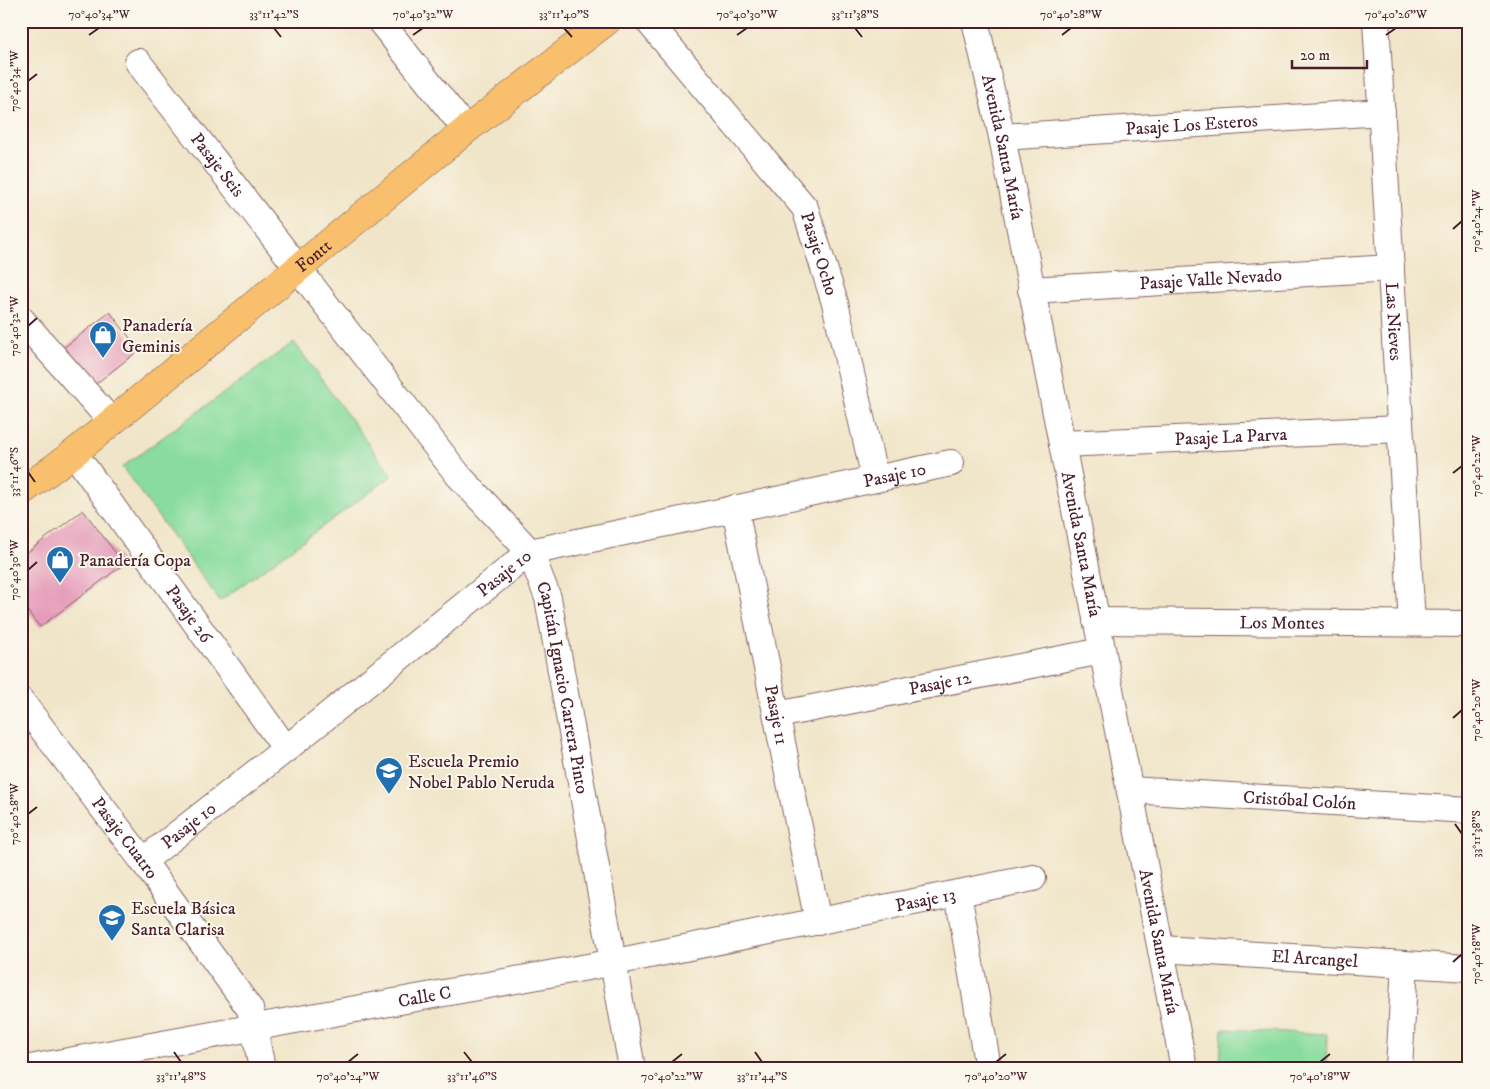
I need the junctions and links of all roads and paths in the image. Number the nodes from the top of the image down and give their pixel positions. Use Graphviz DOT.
graph roads {
  1 [pos="380,21"];
  2 [pos="607,21"];
  3 [pos="648,21"];
  4 [pos="975,21"];
  5 [pos="1376,21"];
  6 [pos="138,62"];
  7 [pos="1382,112"];
  8 [pos="466,130"];
  9 [pos="1002,137"];
  10 [pos="298,267"];
  11 [pos="1390,268"];
  12 [pos="1031,290"];
  13 [pos="21,318"];
  14 [pos="111,421"];
  15 [pos="1400,429"];
  16 [pos="1062,444"];
  17 [pos="74,453"];
  18 [pos="950,463"];
  19 [pos="875,479"];
  20 [pos="21,492"];
  21 [pos="735,508"];
  22 [pos="530,552"];
  23 [pos="1096,621"];
  24 [pos="1412,623"];
  25 [pos="1469,624"];
  26 [pos="1102,651"];
  27 [pos="21,701"];
  28 [pos="777,715"];
  29 [pos="286,749"];
  30 [pos="1130,790"];
  31 [pos="1469,810"];
  32 [pos="143,861"];
  33 [pos="1033,878"];
  34 [pos="958,893"];
  35 [pos="818,922"];
  36 [pos="1161,949"];
  37 [pos="614,962"];
  38 [pos="1405,964"];
  39 [pos="1469,968"];
  40 [pos="255,1028"];
  41 [pos="29,1060"];
  42 [pos="262,1068"];
  43 [pos="632,1068"];
  44 [pos="988,1068"];
  45 [pos="1184,1068"];
  46 [pos="1399,1068"];
  1 -- 8 [label="street"];
  2 -- 8 [label="main road, Fontt"];
  3 -- 19 [label="street, Pasaje Ocho"];
  4 -- 9 [label="street, Avenida Santa María"];
  5 -- 7 [label="street, Las Nieves"];
  6 -- 10 [label="street, Pasaje Seis"];
  7 -- 9 [label="street, Pasaje Los Esteros"];
  7 -- 11 [label="street, Las Nieves"];
  8 -- 10 [label="main road, Fontt"];
  9 -- 12 [label="street, Avenida Santa María"];
  10 -- 14 [label="main road, Fontt"];
  10 -- 22 [label="street, Capitán Ignacio Carrera Pinto"];
  11 -- 12 [label="street, Pasaje Valle Nevado"];
  11 -- 15 [label="street, Las Nieves"];
  12 -- 16 [label="street, Avenida Santa María"];
  13 -- 14 [label="street"];
  14 -- 17 [label="main road, Fontt"];
  15 -- 16 [label="street, Pasaje La Parva"];
  15 -- 24 [label="street, Las Nieves"];
  16 -- 23 [label="street, Avenida Santa María"];
  17 -- 20 [label="main road, Fontt"];
  17 -- 29 [label="street, Pasaje 26"];
  18 -- 19 [label="street, Pasaje 10"];
  19 -- 21 [label="street, Pasaje 10"];
  21 -- 22 [label="street, Pasaje 10"];
  21 -- 28 [label="street, Pasaje 11"];
  22 -- 29 [label="street, Pasaje 10"];
  22 -- 37 [label="street, Capitán Ignacio Carrera Pinto"];
  23 -- 24 [label="street, Los Montes"];
  23 -- 26 [label="street, Avenida Santa María"];
  24 -- 25 [label="street, Los Montes"];
  26 -- 28 [label="street, Pasaje 12"];
  26 -- 30 [label="street, Avenida Santa María"];
  27 -- 32 [label="street, Pasaje Cuatro"];
  28 -- 35 [label="street, Pasaje 11"];
  29 -- 32 [label="street, Pasaje 10"];
  30 -- 31 [label="street, Cristóbal Colón"];
  30 -- 36 [label="street, Avenida Santa María"];
  32 -- 40 [label="street, Pasaje Cuatro"];
  33 -- 34 [label="street, Pasaje 13"];
  34 -- 35 [label="street, Pasaje 13"];
  34 -- 44 [label="street"];
  35 -- 37 [label="street, Calle C"];
  36 -- 38 [label="street, El Arcangel"];
  36 -- 45 [label="street, Avenida Santa María"];
  37 -- 40 [label="street, Calle C"];
  37 -- 43 [label="street, Capitán Ignacio Carrera Pinto"];
  38 -- 39 [label="street, El Arcangel"];
  38 -- 46 [label="street"];
  40 -- 41 [label="street, Calle C"];
  40 -- 42 [label="street, Pasaje Cuatro"];
}
